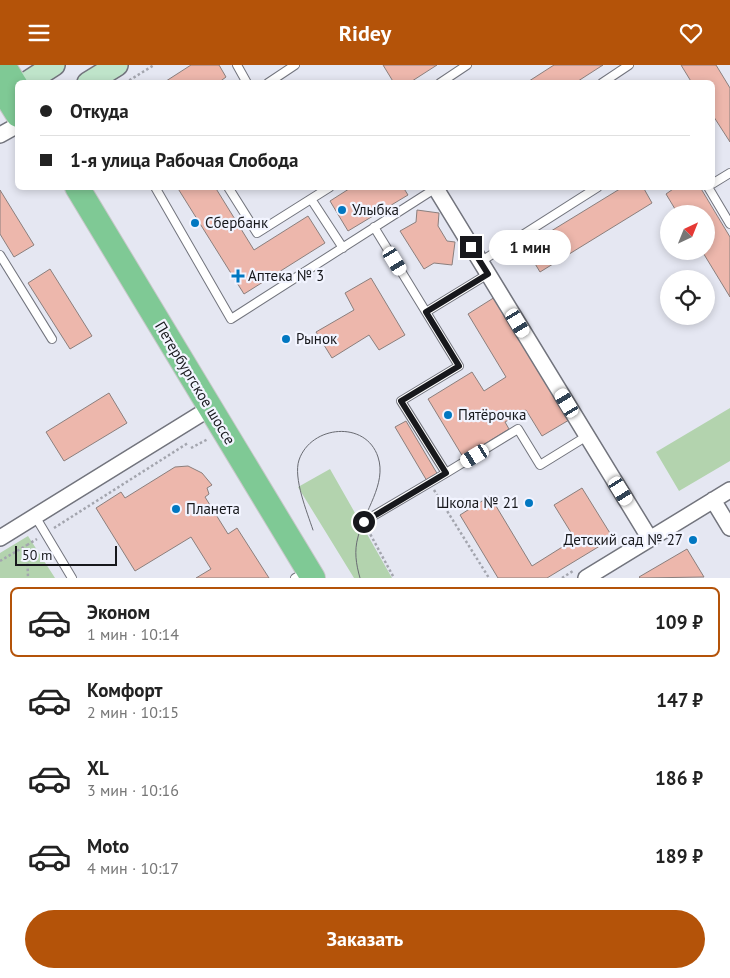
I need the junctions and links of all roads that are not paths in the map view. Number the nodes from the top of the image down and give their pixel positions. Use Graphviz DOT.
graph roads {
  1 [pos="3,65"];
  2 [pos="54,65"];
  3 [pos="117,65"];
  4 [pos="237,65"];
  5 [pos="295,65"];
  6 [pos="467,65"];
  7 [pos="629,65"];
  8 [pos="31,80"];
  9 [pos="94,80"];
  10 [pos="245,80"];
  11 [pos="272,80"];
  12 [pos="444,80"];
  13 [pos="606,80"];
  14 [pos="0,86"];
  15 [pos="15,98"];
  16 [pos="15,101"];
  17 [pos="15,107"];
  18 [pos="0,135"];
  19 [pos="730,173"];
  20 [pos="715,182"];
  21 [pos="63,190"];
  22 [pos="79,190"];
  23 [pos="157,190"];
  24 [pos="230,190"];
  25 [pos="325,190"];
  26 [pos="433,190"];
  27 [pos="437,190"];
  28 [pos="594,190"];
  29 [pos="710,190"];
  30 [pos="311,199"];
  31 [pos="730,224"];
  32 [pos="374,227"];
  33 [pos="343,248"];
  34 [pos="0,255"];
  35 [pos="484,268"];
  36 [pos="426,312"];
  37 [pos="52,339"];
  38 [pos="204,411"];
  39 [pos="587,436"];
  40 [pos="446,473"];
  41 [pos="730,490"];
  42 [pos="713,501"];
  43 [pos="35,516"];
  44 [pos="364,522"];
  45 [pos="730,528"];
  46 [pos="0,538"];
  47 [pos="650,539"];
  48 [pos="302,576"];
  49 [pos="72,578"];
  50 [pos="586,578"];
  1 -- 15 [label="main road"];
  2 -- 8 [label="main road"];
  3 -- 9 [label="main road"];
  4 -- 10 [label="lane"];
  5 -- 11 [label="lane"];
  6 -- 12 [label="lane"];
  7 -- 13 [label="lane"];
  14 -- 16 [label="main road"];
  17 -- 18 [label="street"];
  19 -- 20 [label="lane"];
  21 -- 38 [label="main road, Петербургское шоссе"];
  22 -- 38 [label="main road, Петербургское шоссе"];
  23 -- 33 [label="lane"];
  24 -- 30 [label="lane"];
  25 -- 30 [label="lane"];
  26 -- 32 [label="lane"];
  27 -- 35 [label="street"];
  28 -- 35 [label="lane"];
  29 -- 31 [label="lane"];
  30 -- 33 [label="lane"];
  32 -- 33 [label="lane"];
  32 -- 36 [label="lane"];
  34 -- 37 [label="lane"];
  35 -- 36 [label="lane"];
  35 -- 39 [label="street"];
  36 -- 40 [label="lane"];
  38 -- 43 [label="street"];
  38 -- 48 [label="main road, Петербургское шоссе"];
  39 -- 40 [label="lane"];
  39 -- 47 [label="street"];
  40 -- 44 [label="lane"];
  41 -- 42 [label="street"];
  42 -- 45 [label="street"];
  42 -- 47 [label="street"];
  43 -- 46 [label="street"];
  43 -- 49 [label="lane"];
  47 -- 50 [label="street"];
}
